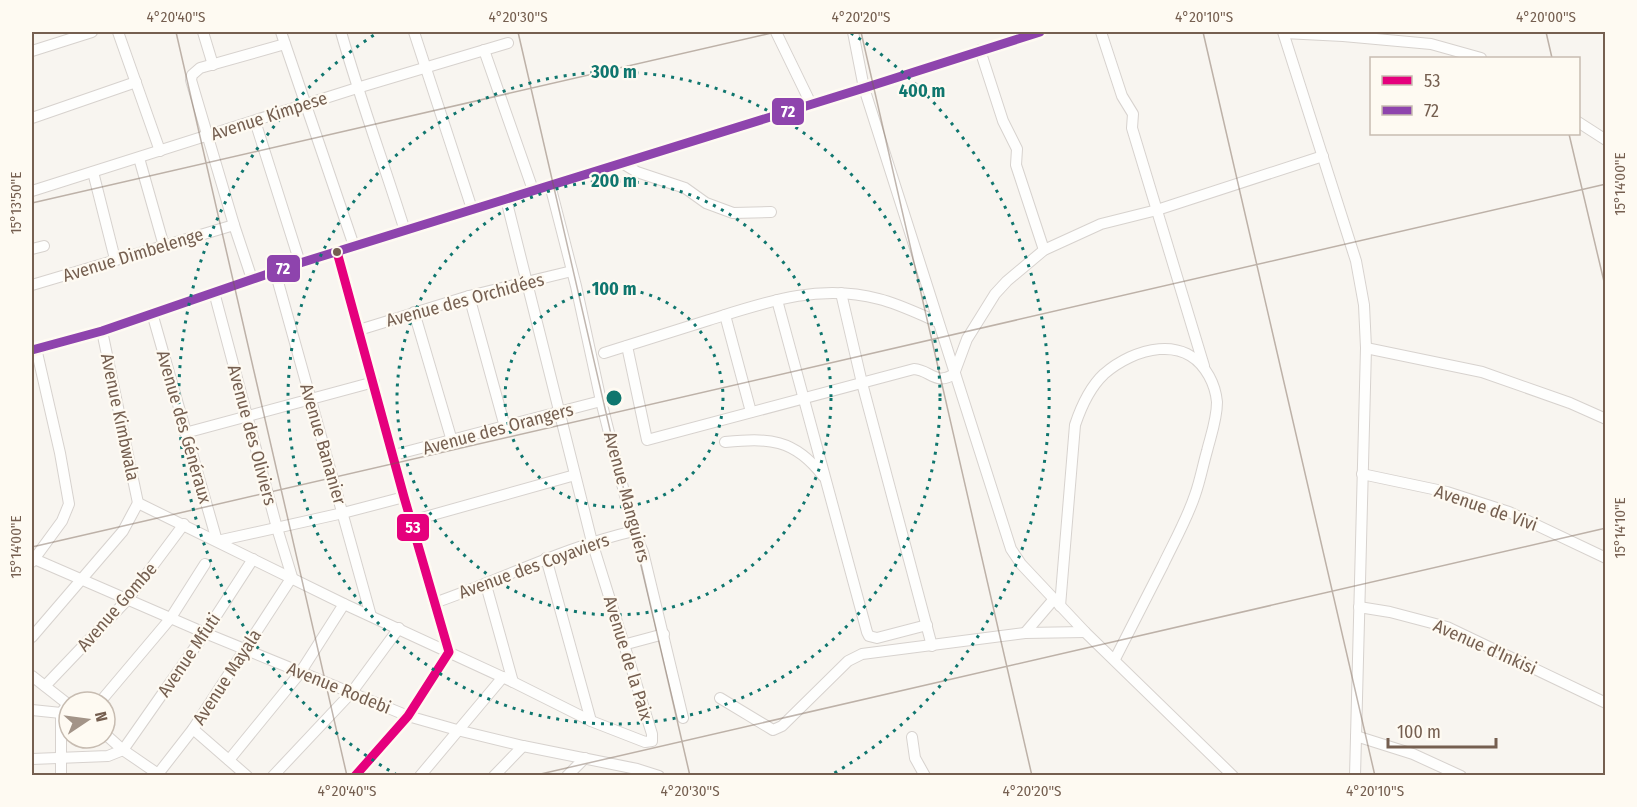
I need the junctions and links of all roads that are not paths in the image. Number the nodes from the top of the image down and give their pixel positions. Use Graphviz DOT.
graph roads {
  1 [pos="92,32"];
  2 [pos="118,32"];
  3 [pos="203,32"];
  4 [pos="281,32"];
  5 [pos="341,32"];
  6 [pos="414,32"];
  7 [pos="776,32"];
  8 [pos="853,32"];
  9 [pos="1040,32"];
  10 [pos="1101,32"];
  11 [pos="1284,32"];
  12 [pos="508,43"];
  13 [pos="285,45"];
  14 [pos="484,50"];
  15 [pos="980,50"];
  16 [pos="32,51"];
  17 [pos="1477,57"];
  18 [pos="213,65"];
  19 [pos="424,67"];
  20 [pos="135,82"];
  21 [pos="357,88"];
  22 [pos="864,88"];
  23 [pos="305,104"];
  24 [pos="811,104"];
  25 [pos="32,118"];
  26 [pos="255,121"];
  27 [pos="1580,123"];
  28 [pos="206,136"];
  29 [pos="1605,140"];
  30 [pos="160,151"];
  31 [pos="1323,156"];
  32 [pos="139,158"];
  33 [pos="622,163"];
  34 [pos="93,172"];
  35 [pos="550,185"];
  36 [pos="533,190"];
  37 [pos="32,191"];
  38 [pos="506,199"];
  39 [pos="472,208"];
  40 [pos="1157,210"];
  41 [pos="771,212"];
  42 [pos="234,225"];
  43 [pos="405,231"];
  44 [pos="44,246"];
  45 [pos="164,246"];
  46 [pos="354,246"];
  47 [pos="32,249"];
  48 [pos="1044,250"];
  49 [pos="337,252"];
  50 [pos="115,259"];
  51 [pos="300,263"];
  52 [pos="275,271"];
  53 [pos="572,271"];
  54 [pos="252,279"];
  55 [pos="526,282"];
  56 [pos="32,285"];
  57 [pos="214,292"];
  58 [pos="841,293"];
  59 [pos="469,296"];
  60 [pos="777,300"];
  61 [pos="414,312"];
  62 [pos="152,313"];
  63 [pos="725,315"];
  64 [pos="938,322"];
  65 [pos="359,330"];
  66 [pos="102,331"];
  67 [pos="627,346"];
  68 [pos="1366,348"];
  69 [pos="34,349"];
  70 [pos="604,353"];
  71 [pos="1204,366"];
  72 [pos="954,374"];
  73 [pos="374,382"];
  74 [pos="862,383"];
  75 [pos="311,398"];
  76 [pos="805,398"];
  77 [pos="601,401"];
  78 [pos="751,412"];
  79 [pos="561,413"];
  80 [pos="247,416"];
  81 [pos="1605,419"];
  82 [pos="505,427"];
  83 [pos="185,433"];
  84 [pos="452,441"];
  85 [pos="725,442"];
  86 [pos="394,455"];
  87 [pos="1362,474"];
  88 [pos="575,475"];
  89 [pos="827,481"];
  90 [pos="404,496"];
  91 [pos="138,503"];
  92 [pos="343,513"];
  93 [pos="411,521"];
  94 [pos="184,525"];
  95 [pos="277,528"];
  96 [pos="634,531"];
  97 [pos="217,540"];
  98 [pos="592,542"];
  99 [pos="546,558"];
  100 [pos="1605,558"];
  101 [pos="253,559"];
  102 [pos="32,560"];
  103 [pos="205,564"];
  104 [pos="292,578"];
  105 [pos="82,579"];
  106 [pos="486,585"];
  107 [pos="128,599"];
  108 [pos="434,603"];
  109 [pos="1057,603"];
  110 [pos="344,604"];
  111 [pos="1359,607"];
  112 [pos="371,616"];
  113 [pos="171,619"];
  114 [pos="927,625"];
  115 [pos="399,628"];
  116 [pos="1085,632"];
  117 [pos="205,633"];
  118 [pos="1025,633"];
  119 [pos="664,634"];
  120 [pos="32,637"];
  121 [pos="623,645"];
  122 [pos="932,646"];
  123 [pos="246,650"];
  124 [pos="449,652"];
  125 [pos="1115,659"];
  126 [pos="300,673"];
  127 [pos="32,676"];
  128 [pos="508,680"];
  129 [pos="45,686"];
  130 [pos="110,690"];
  131 [pos="352,692"];
  132 [pos="57,698"];
  133 [pos="720,698"];
  134 [pos="1605,703"];
  135 [pos="57,708"];
  136 [pos="32,710"];
  137 [pos="408,716"];
  138 [pos="683,718"];
  139 [pos="591,721"];
  140 [pos="193,729"];
  141 [pos="457,730"];
  142 [pos="1356,736"];
  143 [pos="912,737"];
  144 [pos="117,745"];
  145 [pos="523,746"];
  146 [pos="62,750"];
  147 [pos="123,750"];
  148 [pos="61,758"];
  149 [pos="585,758"];
  150 [pos="32,759"];
  151 [pos="229,760"];
  152 [pos="147,771"];
  153 [pos="635,772"];
  154 [pos="160,775"];
  155 [pos="422,775"];
  156 [pos="61,776"];
  157 [pos="247,776"];
  158 [pos="273,776"];
  159 [pos="355,776"];
  160 [pos="494,776"];
  161 [pos="567,776"];
  162 [pos="659,776"];
  163 [pos="925,776"];
  164 [pos="1233,776"];
  165 [pos="1355,776"];
  166 [pos="1461,776"];
  1 -- 16 [label="street"];
  2 -- 20 [label="street"];
  3 -- 18 [label="street"];
  4 -- 13 [label="street"];
  5 -- 21 [label="street"];
  6 -- 19 [label="street"];
  7 -- 24 [label="street"];
  8 -- 22 [label="street"];
  9 -- 15 [label="street"];
  10 -- 40 [label="street"];
  11 -- 17 [label="street"];
  11 -- 31 [label="street"];
  12 -- 14 [label="street, Avenue Kimpese"];
  13 -- 18 [label="street"];
  13 -- 23 [label="street"];
  14 -- 19 [label="street, Avenue Kimpese"];
  14 -- 36 [label="street"];
  15 -- 22 [label="street"];
  15 -- 48 [label="street"];
  18 -- 28 [label="street"];
  19 -- 21 [label="street, Avenue Kimpese"];
  19 -- 39 [label="street"];
  20 -- 25 [label="street"];
  20 -- 30 [label="street"];
  21 -- 23 [label="street, Avenue Kimpese"];
  21 -- 43 [label="street"];
  22 -- 24 [label="street"];
  22 -- 64 [label="street"];
  23 -- 26 [label="street, Avenue Kimpese"];
  23 -- 46 [label="street"];
  24 -- 33 [label="street"];
  26 -- 28 [label="street, Avenue Kimpese"];
  26 -- 51 [label="street"];
  27 -- 29 [label="street"];
  28 -- 30 [label="street, Avenue Kimpese"];
  28 -- 42 [label="street"];
  30 -- 32 [label="street, Avenue Kimpese"];
  31 -- 40 [label="street"];
  31 -- 68 [label="street"];
  32 -- 34 [label="street, Avenue Kimpese"];
  32 -- 45 [label="street"];
  33 -- 35 [label="street"];
  33 -- 41 [label="street"];
  34 -- 37 [label="street, Avenue Kimpese"];
  34 -- 50 [label="street"];
  35 -- 36 [label="street"];
  35 -- 53 [label="street, Avenue Manguiers"];
  36 -- 38 [label="street"];
  38 -- 39 [label="street"];
  38 -- 55 [label="street, Avenue de la Paix"];
  39 -- 43 [label="street"];
  40 -- 48 [label="street"];
  40 -- 71 [label="street"];
  42 -- 45 [label="street, Avenue Dimbelenge"];
  42 -- 54 [label="street"];
  43 -- 46 [label="street"];
  44 -- 47 [label="street"];
  45 -- 50 [label="street, Avenue Dimbelenge"];
  46 -- 49 [label="street"];
  48 -- 72 [label="street"];
  49 -- 51 [label="street"];
  49 -- 65 [label="street"];
  50 -- 56 [label="street, Avenue Dimbelenge"];
  51 -- 52 [label="street"];
  52 -- 54 [label="street"];
  52 -- 75 [label="street, Avenue Bananier"];
  53 -- 55 [label="street, Avenue des Orchidées"];
  53 -- 77 [label="street, Avenue Manguiers"];
  54 -- 57 [label="street"];
  55 -- 59 [label="street, Avenue des Orchidées"];
  55 -- 79 [label="street, Avenue de la Paix"];
  57 -- 62 [label="street"];
  57 -- 80 [label="street, Avenue des Oliviers"];
  58 -- 60 [label="street"];
  58 -- 64 [label="street"];
  58 -- 74 [label="street"];
  59 -- 61 [label="street, Avenue des Orchidées"];
  59 -- 82 [label="street"];
  60 -- 63 [label="street"];
  60 -- 76 [label="street"];
  61 -- 65 [label="street, Avenue des Orchidées"];
  61 -- 84 [label="street"];
  62 -- 66 [label="street"];
  62 -- 83 [label="street, Avenue des Généraux"];
  63 -- 67 [label="street"];
  63 -- 78 [label="street"];
  64 -- 72 [label="street"];
  65 -- 73 [label="street"];
  66 -- 69 [label="street"];
  66 -- 91 [label="street, Avenue Kimbwala"];
  67 -- 70 [label="street"];
  67 -- 78 [label="street"];
  68 -- 81 [label="street"];
  68 -- 87 [label="street"];
  69 -- 102 [label="street"];
  71 -- 109 [label="street"];
  71 -- 125 [label="street"];
  72 -- 74 [label="street"];
  72 -- 109 [label="street"];
  73 -- 75 [label="street"];
  73 -- 86 [label="street"];
  74 -- 76 [label="street"];
  74 -- 114 [label="street"];
  75 -- 80 [label="street"];
  75 -- 92 [label="street, Avenue Bananier"];
  76 -- 78 [label="street"];
  76 -- 89 [label="street"];
  77 -- 79 [label="street, Avenue des Orangers"];
  77 -- 96 [label="street, Avenue Manguiers"];
  79 -- 82 [label="street, Avenue des Orangers"];
  79 -- 88 [label="street, Avenue de la Paix"];
  80 -- 83 [label="street"];
  80 -- 95 [label="street, Avenue des Oliviers"];
  82 -- 84 [label="street, Avenue des Orangers"];
  83 -- 97 [label="street, Avenue des Généraux"];
  84 -- 86 [label="street, Avenue des Orangers"];
  85 -- 89 [label="street"];
  86 -- 90 [label="street"];
  87 -- 100 [label="street, Avenue de Vivi"];
  87 -- 111 [label="street"];
  88 -- 93 [label="street"];
  88 -- 98 [label="street, Avenue de la Paix"];
  89 -- 114 [label="street"];
  90 -- 92 [label="street"];
  90 -- 93 [label="street"];
  91 -- 94 [label="street, Avenue de la Paix"];
  91 -- 105 [label="street"];
  92 -- 95 [label="street"];
  92 -- 112 [label="street, Avenue Bananier"];
  93 -- 108 [label="street"];
  94 -- 97 [label="street, Avenue de la Paix"];
  94 -- 107 [label="street, Avenue Gombe"];
  95 -- 97 [label="street"];
  95 -- 104 [label="street, Avenue des Oliviers"];
  96 -- 98 [label="street, Avenue des Coyaviers"];
  96 -- 119 [label="street, Avenue Manguiers"];
  97 -- 101 [label="street, Avenue de la Paix"];
  98 -- 99 [label="street, Avenue des Coyaviers"];
  98 -- 121 [label="street, Avenue de la Paix"];
  99 -- 106 [label="street, Avenue des Coyaviers"];
  99 -- 139 [label="street"];
  101 -- 104 [label="street, Avenue de la Paix"];
  101 -- 117 [label="street, Avenue Mfuti"];
  102 -- 105 [label="street, Avenue Rodebi"];
  103 -- 113 [label="street"];
  104 -- 110 [label="street, Avenue de la Paix"];
  104 -- 123 [label="street, Avenue Mayala"];
  105 -- 107 [label="street, Avenue Rodebi"];
  105 -- 120 [label="street"];
  106 -- 108 [label="street, Avenue des Coyaviers"];
  106 -- 128 [label="street"];
  107 -- 113 [label="street, Avenue Rodebi"];
  107 -- 129 [label="street, Avenue Gombe"];
  108 -- 124 [label="street"];
  109 -- 116 [label="street"];
  109 -- 118 [label="street"];
  110 -- 112 [label="street, Avenue de la Paix"];
  110 -- 126 [label="street"];
  111 -- 134 [label="street, Avenue d'Inkisi"];
  111 -- 142 [label="street"];
  112 -- 115 [label="street, Avenue de la Paix"];
  113 -- 117 [label="street, Avenue Rodebi"];
  113 -- 130 [label="street"];
  114 -- 122 [label="street"];
  115 -- 124 [label="street, Avenue de la Paix"];
  115 -- 131 [label="street"];
  116 -- 118 [label="street"];
  116 -- 125 [label="street"];
  117 -- 123 [label="street, Avenue Rodebi"];
  117 -- 147 [label="street, Avenue Mfuti"];
  118 -- 122 [label="street"];
  119 -- 121 [label="street"];
  119 -- 138 [label="street, Avenue Manguiers"];
  121 -- 139 [label="street, Avenue de la Paix"];
  122 -- 133 [label="street"];
  123 -- 126 [label="street, Avenue Rodebi"];
  123 -- 140 [label="street, Avenue Mayala"];
  124 -- 128 [label="street, Avenue de la Paix"];
  124 -- 137 [label="street"];
  125 -- 164 [label="street"];
  126 -- 131 [label="street, Avenue Rodebi"];
  126 -- 151 [label="street"];
  127 -- 129 [label="street"];
  128 -- 139 [label="street, Avenue de la Paix"];
  128 -- 141 [label="street"];
  129 -- 132 [label="street"];
  131 -- 137 [label="street, Avenue Rodebi"];
  131 -- 158 [label="street"];
  135 -- 136 [label="street"];
  137 -- 141 [label="street, Avenue Rodebi"];
  137 -- 159 [label="street"];
  140 -- 151 [label="street"];
  140 -- 154 [label="street, Avenue Mayala"];
  141 -- 145 [label="street, Avenue Rodebi"];
  141 -- 155 [label="street"];
  142 -- 165 [label="street"];
  142 -- 166 [label="street"];
  143 -- 163 [label="street"];
  144 -- 147 [label="street"];
  145 -- 149 [label="street, Avenue Rodebi"];
  145 -- 160 [label="street"];
  146 -- 148 [label="street"];
  147 -- 148 [label="street"];
  147 -- 152 [label="street"];
  148 -- 150 [label="street"];
  148 -- 156 [label="street"];
  149 -- 153 [label="street, Avenue Rodebi"];
  149 -- 161 [label="street"];
  151 -- 157 [label="street"];
  152 -- 154 [label="street"];
  153 -- 162 [label="street, Avenue Rodebi"];
}
